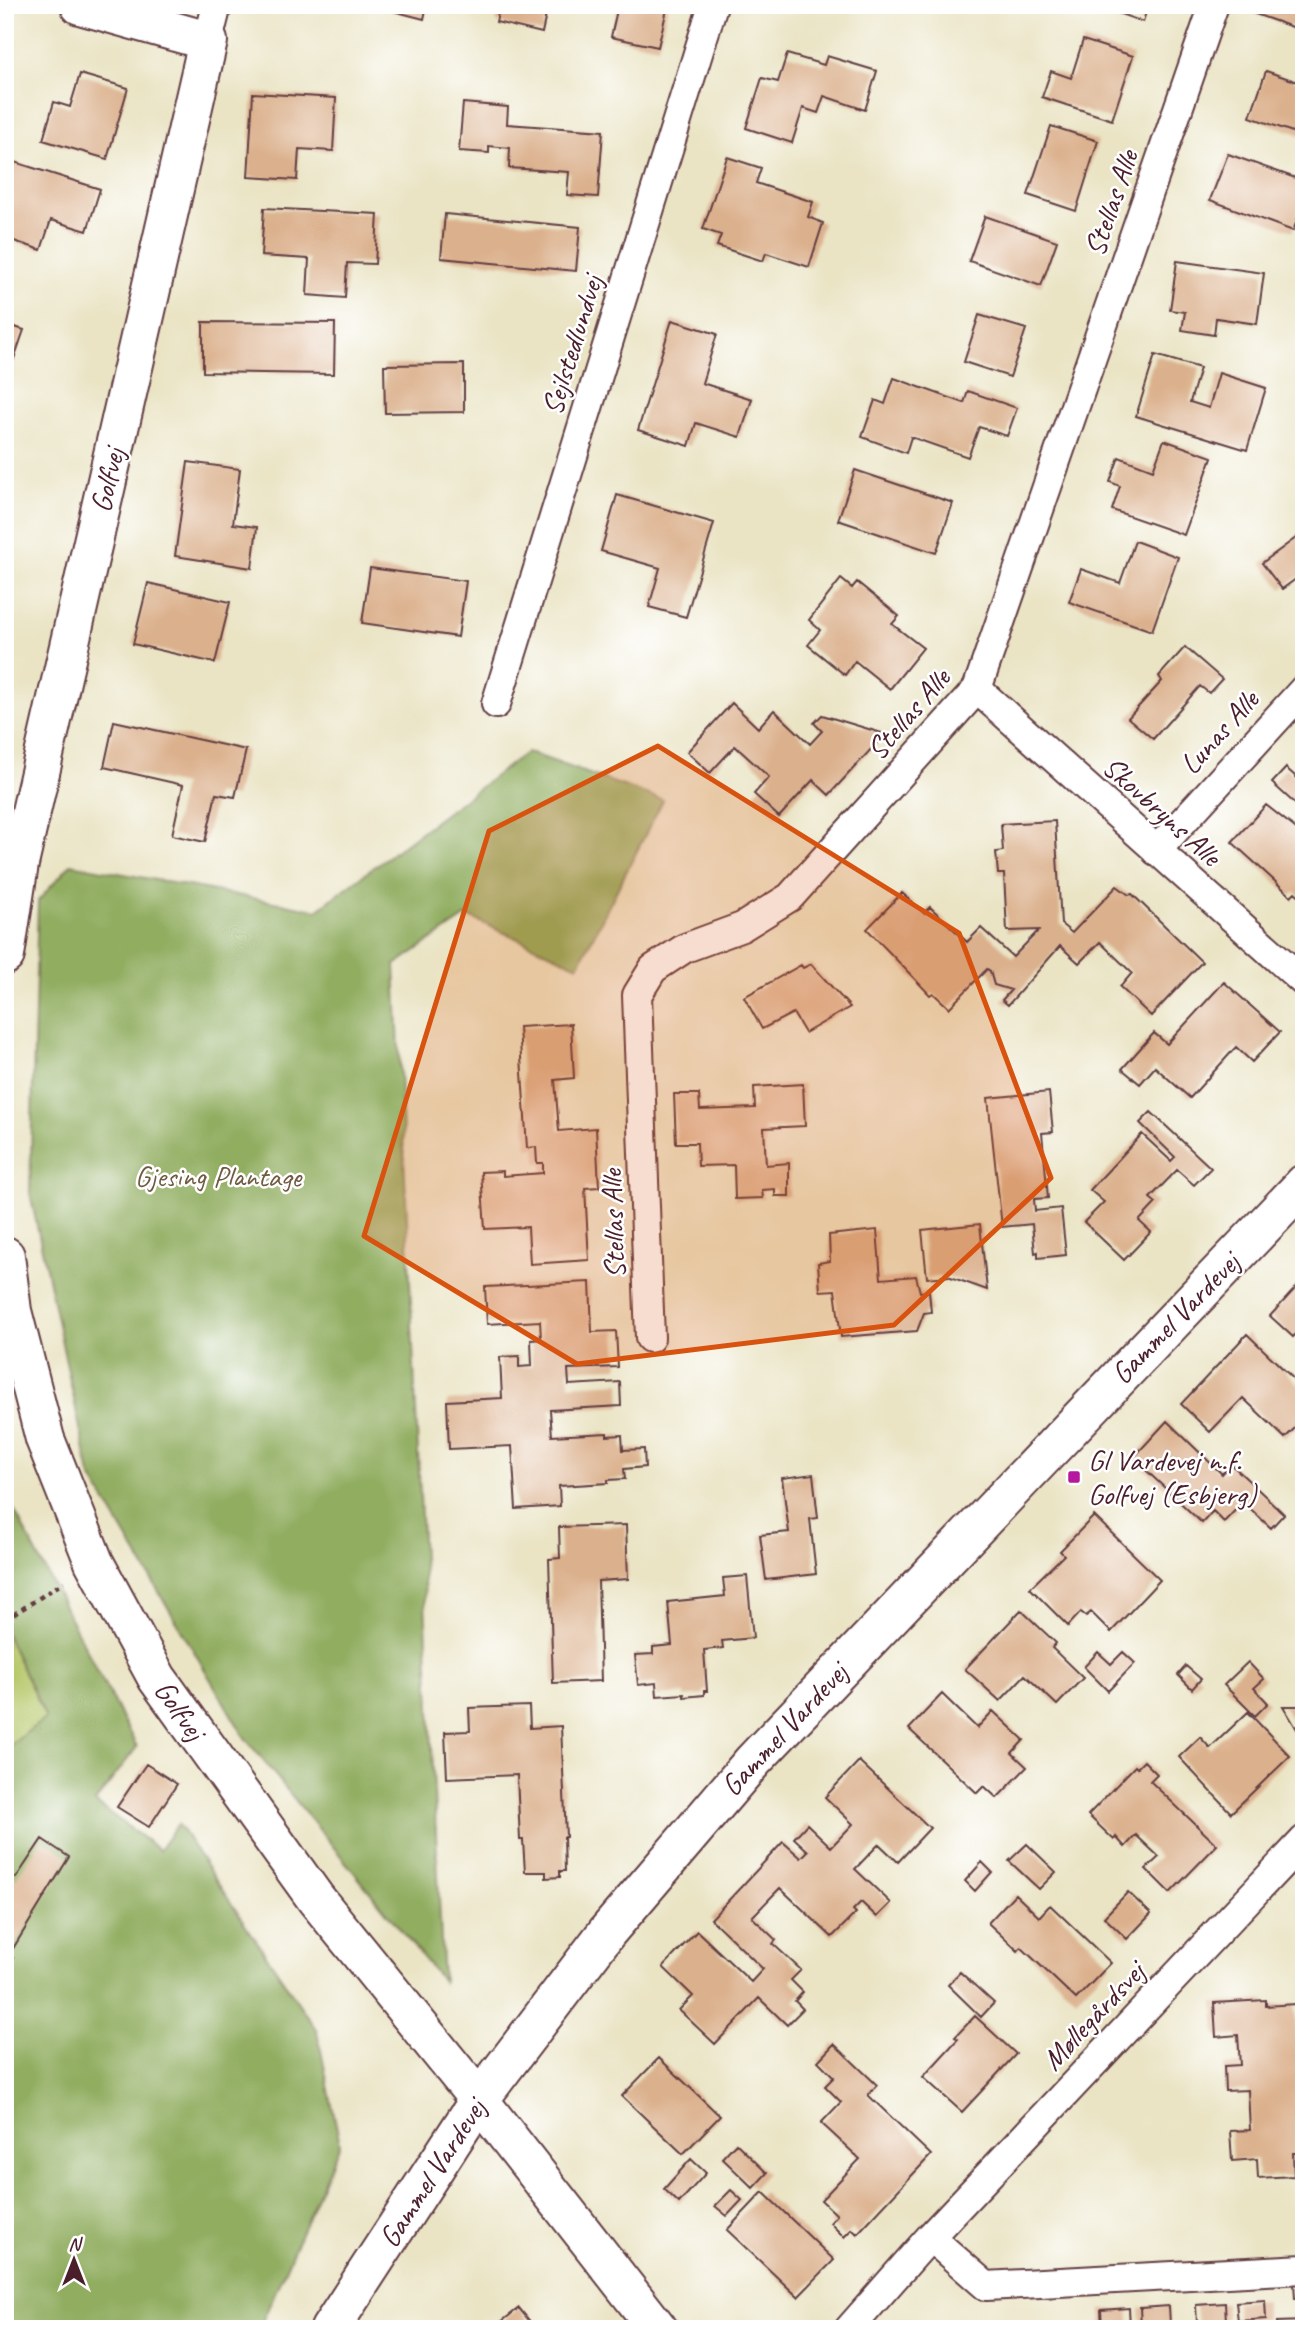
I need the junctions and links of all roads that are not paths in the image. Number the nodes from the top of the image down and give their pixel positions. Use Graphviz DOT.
graph roads {
  1 [pos="80,5"];
  2 [pos="713,5"];
  3 [pos="1214,5"];
  4 [pos="212,23"];
  5 [pos="977,689"];
  6 [pos="1304,689"];
  7 [pos="496,704"];
  8 [pos="1156,851"];
  9 [pos="5,956"];
  10 [pos="1304,982"];
  11 [pos="1304,1184"];
  12 [pos="5,1256"];
  13 [pos="650,1338"];
  14 [pos="1304,1840"];
  15 [pos="479,2100"];
  16 [pos="930,2237"];
  17 [pos="1304,2269"];
  18 [pos="330,2329"];
  19 [pos="658,2329"];
  20 [pos="849,2329"];
  1 -- 4 [label="street"];
  2 -- 7 [label="street, Sejlstedlundvej"];
  3 -- 5 [label="street, Stellas Alle"];
  4 -- 9 [label="street, Golfvej"];
  5 -- 8 [label="street, Skovbryns Alle"];
  5 -- 13 [label="street, Stellas Alle"];
  6 -- 8 [label="street, Lunas Alle"];
  8 -- 10 [label="street, Skovbryns Alle"];
  11 -- 15 [label="street, Gammel Vardevej"];
  12 -- 15 [label="street, Golfvej"];
  14 -- 16 [label="street, Møllegårdsvej"];
  15 -- 18 [label="street, Gammel Vardevej"];
  15 -- 19 [label="street, Golfvej"];
  16 -- 17 [label="street"];
  16 -- 20 [label="street, Møllegårdsvej"];
}
